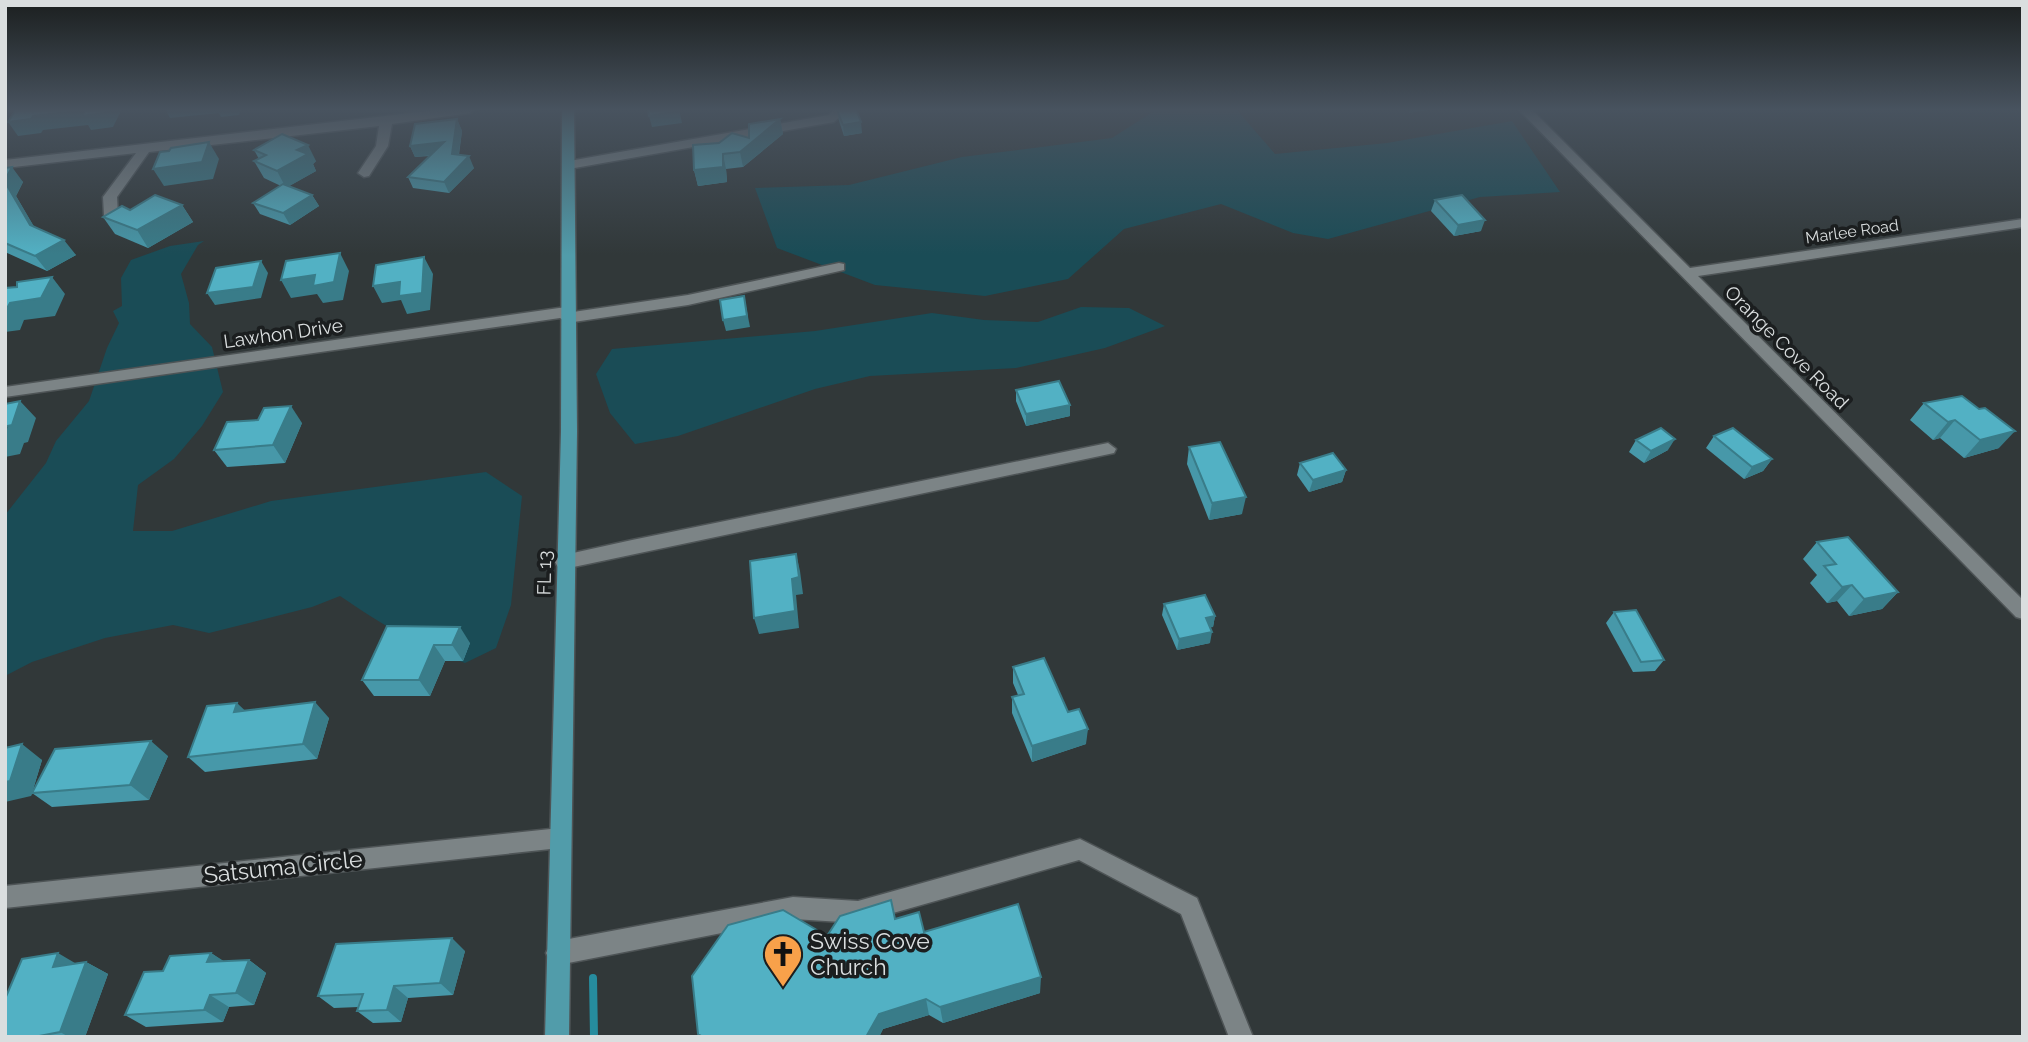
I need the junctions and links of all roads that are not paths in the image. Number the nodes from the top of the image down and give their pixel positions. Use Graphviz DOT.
graph roads {
  1 [pos="64,158"];
  2 [pos="139,158"];
  3 [pos="374,158"];
  4 [pos="569,158"];
  5 [pos="614,158"];
  6 [pos="1572,158"];
  7 [pos="5,164"];
  8 [pos="569,165"];
  9 [pos="364,173"];
  10 [pos="111,215"];
  11 [pos="2023,223"];
  12 [pos="839,267"];
  13 [pos="1686,273"];
  14 [pos="567,315"];
  15 [pos="5,392"];
  16 [pos="1108,449"];
  17 [pos="564,562"];
  18 [pos="2023,612"];
  19 [pos="560,838"];
  20 [pos="5,897"];
  21 [pos="558,953"];
  22 [pos="557,1037"];
  23 [pos="1241,1037"];
  1 -- 7 [label="street"];
  2 -- 10 [label="street"];
  3 -- 9 [label="street"];
  4 -- 8 [label="main road, FL 13"];
  5 -- 8 [label="street"];
  6 -- 13 [label="street, Orange Cove Road"];
  8 -- 14 [label="main road, FL 13"];
  11 -- 13 [label="street, Marlee Road"];
  12 -- 14 [label="street, Lawhon Drive"];
  13 -- 18 [label="street, Orange Cove Road"];
  14 -- 15 [label="street, Lawhon Drive"];
  14 -- 17 [label="main road, FL 13"];
  16 -- 17 [label="street"];
  17 -- 19 [label="main road, FL 13"];
  19 -- 20 [label="street, Satsuma Circle"];
  19 -- 21 [label="main road, FL 13"];
  21 -- 22 [label="main road, FL 13"];
  21 -- 23 [label="street"];
}
